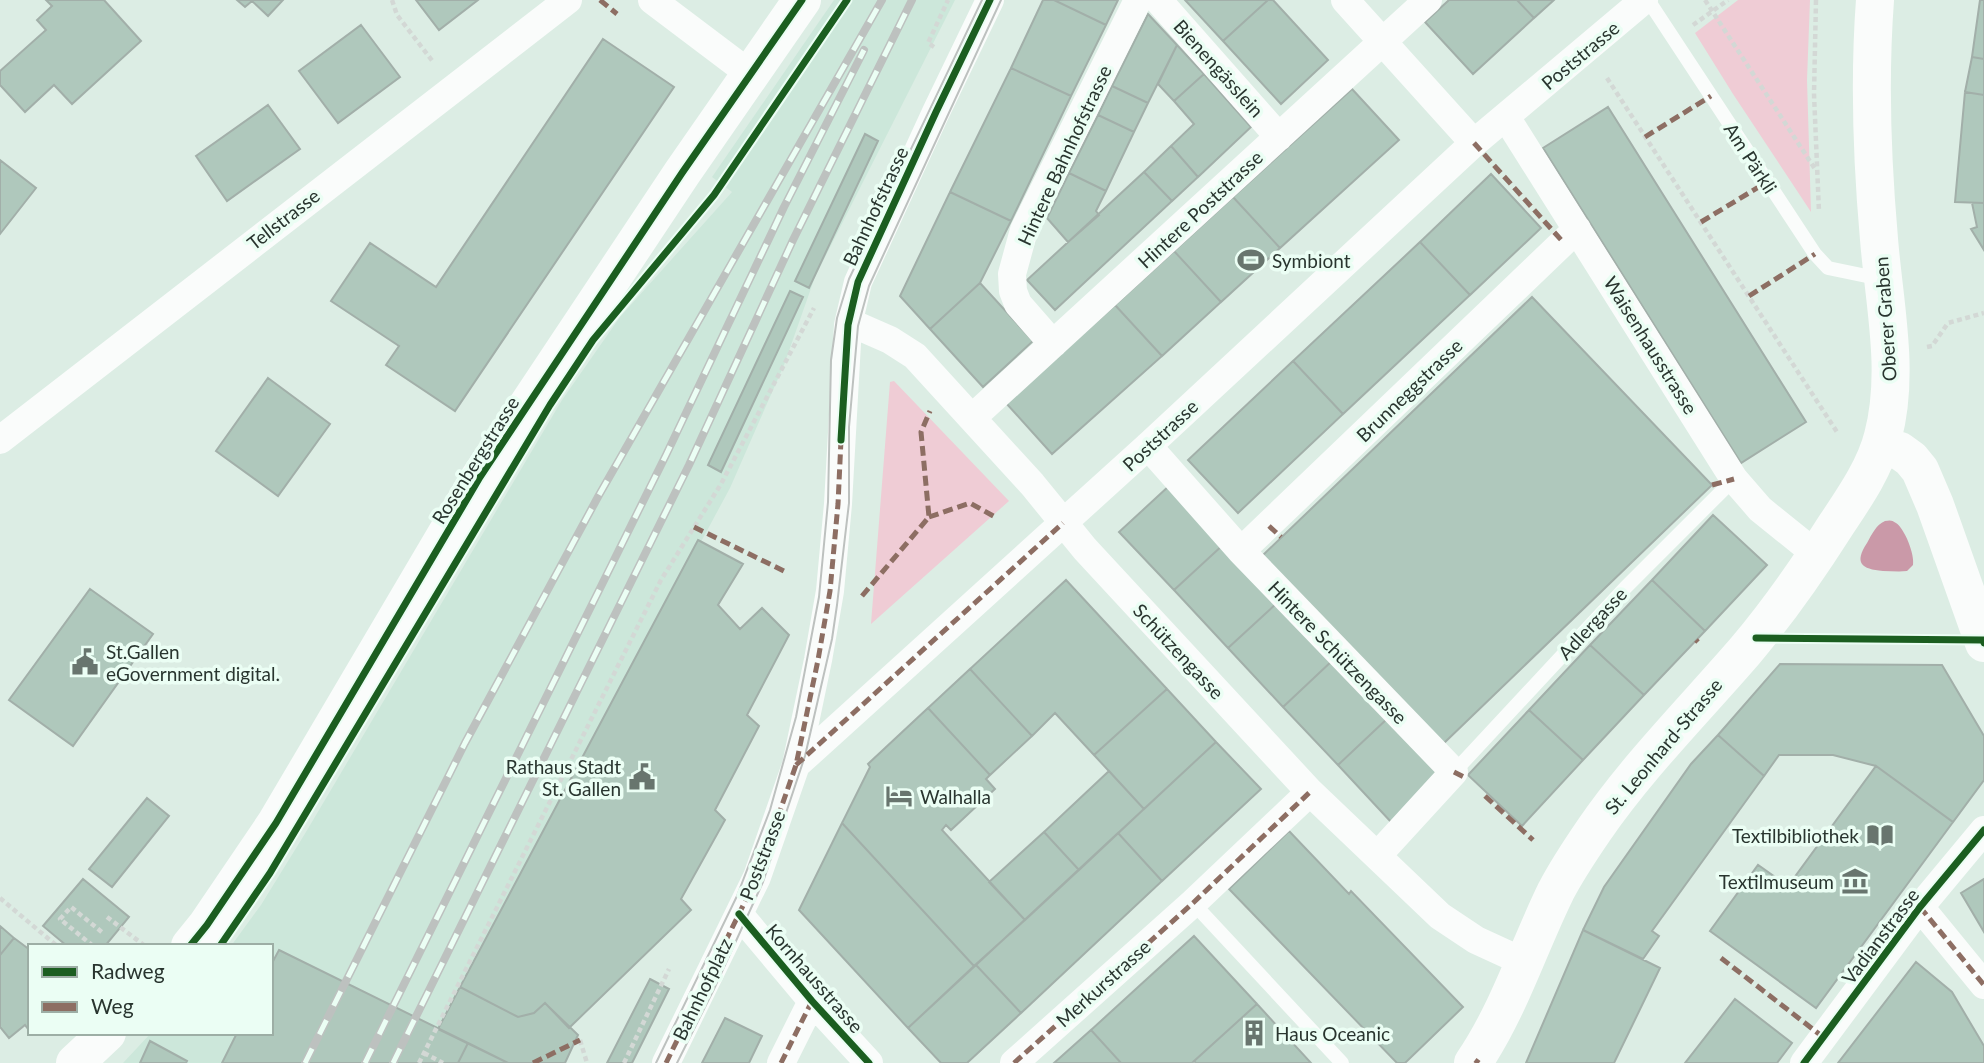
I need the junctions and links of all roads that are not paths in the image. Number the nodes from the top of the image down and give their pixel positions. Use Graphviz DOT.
graph roads {
  1 [pos="568,0"];
  2 [pos="652,0"];
  3 [pos="802,0"];
  4 [pos="990,0"];
  5 [pos="1138,0"];
  6 [pos="1158,0"];
  7 [pos="1345,0"];
  8 [pos="1428,0"];
  9 [pos="1646,0"];
  10 [pos="1875,0"];
  11 [pos="1383,41"];
  12 [pos="750,74"];
  13 [pos="1506,117"];
  14 [pos="1279,137"];
  15 [pos="1474,143"];
  16 [pos="1577,229"];
  17 [pos="1882,279"];
  18 [pos="848,325"];
  19 [pos="1053,344"];
  20 [pos="972,418"];
  21 [pos="0,440"];
  22 [pos="1148,446"];
  23 [pos="1880,446"];
  24 [pos="1734,479"];
  25 [pos="1063,523"];
  26 [pos="1241,551"];
  27 [pos="1817,555"];
  28 [pos="1984,641"];
  29 [pos="796,765"];
  30 [pos="1454,772"];
  31 [pos="1310,792"];
  32 [pos="1984,830"];
  33 [pos="1377,856"];
  34 [pos="1193,903"];
  35 [pos="1920,907"];
  36 [pos="738,914"];
  37 [pos="192,944"];
  38 [pos="1526,963"];
  39 [pos="1984,985"];
  40 [pos="812,1001"];
  41 [pos="105,1035"];
  42 [pos="1476,1062"];
  43 [pos="75,1063"];
  44 [pos="666,1063"];
  45 [pos="780,1063"];
  46 [pos="869,1063"];
  47 [pos="1014,1063"];
  48 [pos="1342,1063"];
  49 [pos="1804,1063"];
  1 -- 21 [label="street, Tellstrasse"];
  2 -- 12 [label="street"];
  3 -- 12 [label="main road, Rosenbergstrasse"];
  4 -- 18 [label="street, Bahnhofstrasse"];
  5 -- 19 [label="street, Hintere Bahnhofstrasse"];
  6 -- 14 [label="street, Bienengässlein"];
  7 -- 11 [label="street"];
  8 -- 11 [label="street, Hintere Poststrasse"];
  9 -- 13 [label="street, Poststrasse"];
  9 -- 17 [label="lane, Am Pärkli"];
  10 -- 17 [label="main road, Oberer Graben"];
  11 -- 14 [label="street, Hintere Poststrasse"];
  11 -- 15 [label="street"];
  12 -- 37 [label="main road, Rosenbergstrasse"];
  13 -- 15 [label="street, Poststrasse"];
  13 -- 16 [label="street, Waisenhausstrasse"];
  14 -- 19 [label="street, Hintere Poststrasse"];
  15 -- 22 [label="street, Poststrasse"];
  16 -- 24 [label="street, Waisenhausstrasse"];
  16 -- 26 [label="street, Brunneggstrasse"];
  17 -- 23 [label="main road, Oberer Graben"];
  18 -- 20 [label="street, Schützengasse"];
  18 -- 29 [label="street, Bahnhofstrasse"];
  19 -- 20 [label="street, Hintere Poststrasse"];
  20 -- 25 [label="street, Schützengasse"];
  22 -- 25 [label="street, Poststrasse"];
  22 -- 26 [label="street, Hintere Schützengasse"];
  23 -- 27 [label="main road, St. Leonhard-Strasse"];
  23 -- 28 [label="main road"];
  24 -- 27 [label="street, Waisenhausstrasse"];
  24 -- 30 [label="lane, Adlergasse"];
  25 -- 29 [label="street, Poststrasse"];
  25 -- 31 [label="street, Schützengasse"];
  26 -- 30 [label="street, Hintere Schützengasse"];
  27 -- 38 [label="main road, St. Leonhard-Strasse"];
  29 -- 36 [label="street, Poststrasse"];
  30 -- 33 [label="street"];
  31 -- 33 [label="street, Schützengasse"];
  31 -- 34 [label="street, Merkurstrasse"];
  32 -- 35 [label="street, Vadianstrasse"];
  33 -- 38 [label="street, Schützengasse"];
  34 -- 47 [label="street, Merkurstrasse"];
  34 -- 48 [label="lane"];
  35 -- 39 [label="street"];
  35 -- 49 [label="street, Vadianstrasse"];
  36 -- 40 [label="street, Kornhausstrasse"];
  36 -- 44 [label="street, Bahnhofplatz"];
  38 -- 42 [label="main road, St. Leonhard-Strasse"];
  40 -- 45 [label="street"];
  40 -- 46 [label="street, Kornhausstrasse"];
  41 -- 43 [label="main road"];
}
